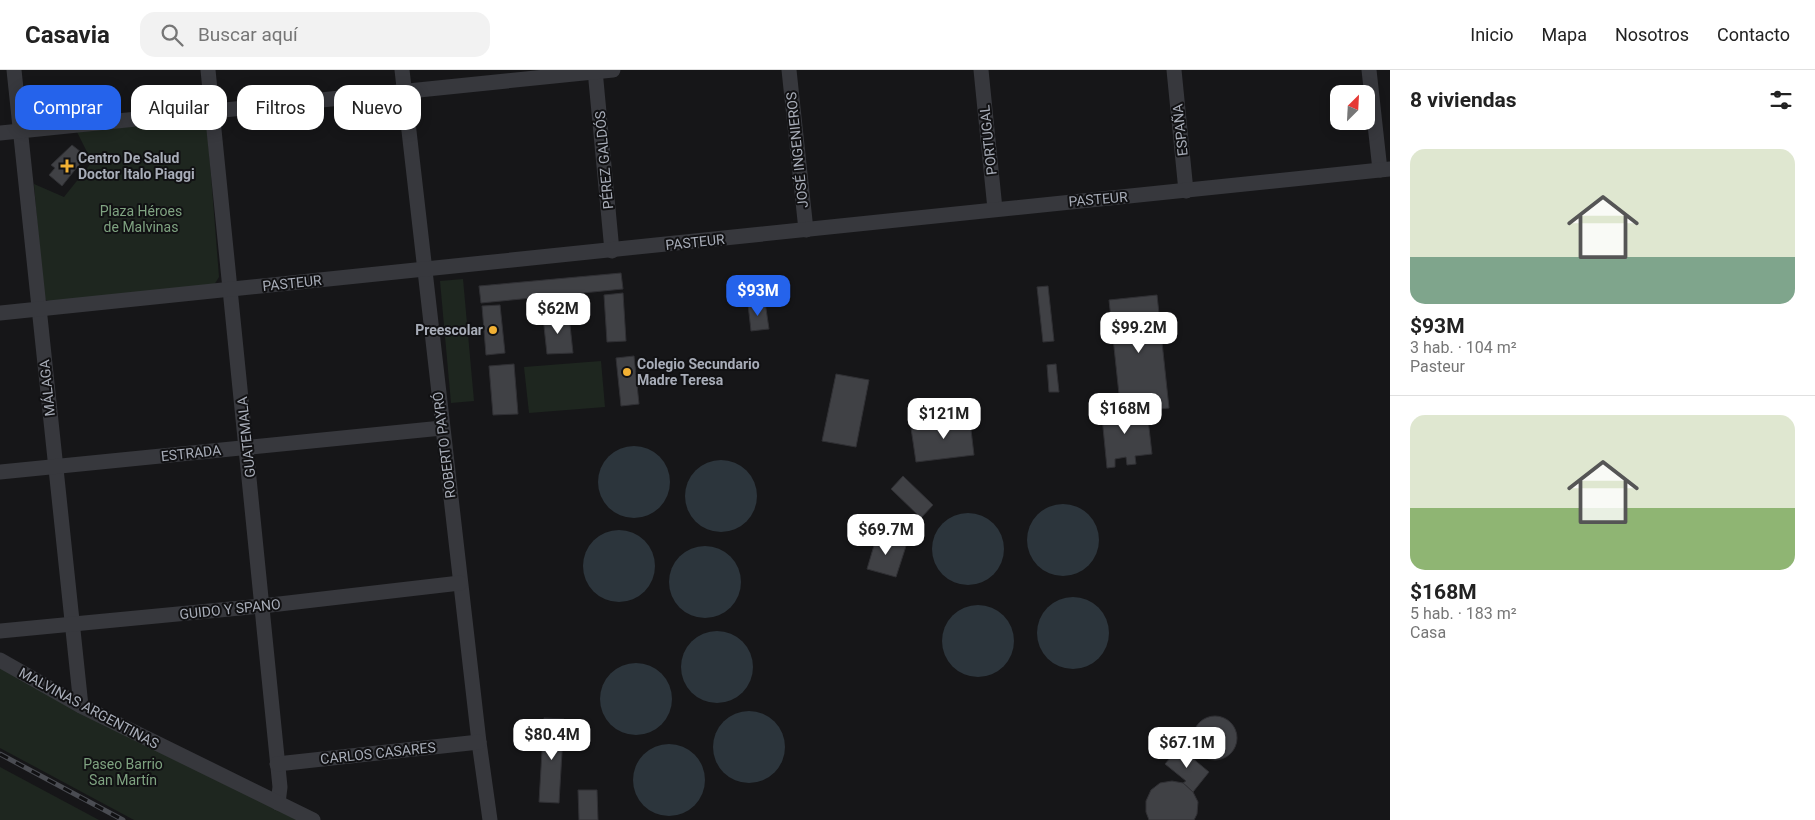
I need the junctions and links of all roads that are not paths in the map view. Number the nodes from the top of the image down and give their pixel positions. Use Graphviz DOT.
graph roads {
  1 [pos="14,70"];
  2 [pos="208,70"];
  3 [pos="402,70"];
  4 [pos="613,70"];
  5 [pos="789,70"];
  6 [pos="981,70"];
  7 [pos="1174,70"];
  8 [pos="1369,70"];
  9 [pos="595,71"];
  10 [pos="209,85"];
  11 [pos="403,85"];
  12 [pos="421,89"];
  13 [pos="334,98"];
  14 [pos="227,109"];
  15 [pos="131,119"];
  16 [pos="214,130"];
  17 [pos="408,130"];
  18 [pos="21,131"];
  19 [pos="0,133"];
  20 [pos="1385,169"];
  21 [pos="1186,191"];
  22 [pos="995,209"];
  23 [pos="806,230"];
  24 [pos="612,250"];
  25 [pos="424,270"];
  26 [pos="228,290"];
  27 [pos="39,310"];
  28 [pos="0,314"];
  29 [pos="442,428"];
  30 [pos="247,448"];
  31 [pos="55,466"];
  32 [pos="0,472"];
  33 [pos="460,583"];
  34 [pos="262,606"];
  35 [pos="71,624"];
  36 [pos="0,630"];
  37 [pos="0,660"];
  38 [pos="81,706"];
  39 [pos="479,742"];
  40 [pos="278,764"];
  41 [pos="278,804"];
  42 [pos="312,820"];
  43 [pos="490,820"];
  1 -- 18 [label="street, MÁLAGA"];
  2 -- 10 [label="street, GUATEMALA"];
  3 -- 11 [label="street, ROBERTO PAYRÓ"];
  4 -- 9 [label="street"];
  5 -- 23 [label="street, JOSÉ INGENIEROS"];
  6 -- 22 [label="street, PORTUGAL"];
  7 -- 21 [label="street, ESPAÑA"];
  8 -- 20 [label="street"];
  9 -- 12 [label="street"];
  9 -- 24 [label="street, PÉREZ GALDÓS"];
  13 -- 14 [label="street"];
  15 -- 18 [label="street"];
  16 -- 26 [label="street, GUATEMALA"];
  17 -- 25 [label="street, ROBERTO PAYRÓ"];
  18 -- 19 [label="street"];
  18 -- 27 [label="street, MÁLAGA"];
  20 -- 21 [label="street, PASTEUR"];
  21 -- 22 [label="street, PASTEUR"];
  22 -- 23 [label="street, PASTEUR"];
  23 -- 24 [label="street, PASTEUR"];
  24 -- 25 [label="street, PASTEUR"];
  25 -- 26 [label="street, PASTEUR"];
  25 -- 29 [label="street, ROBERTO PAYRÓ"];
  26 -- 27 [label="street, PASTEUR"];
  26 -- 30 [label="street, GUATEMALA"];
  27 -- 28 [label="street, PASTEUR"];
  27 -- 31 [label="street, MÁLAGA"];
  29 -- 30 [label="street, ESTRADA"];
  29 -- 33 [label="street, ROBERTO PAYRÓ"];
  30 -- 31 [label="street, ESTRADA"];
  30 -- 34 [label="street, GUATEMALA"];
  31 -- 32 [label="street, ESTRADA"];
  31 -- 35 [label="street, MÁLAGA"];
  33 -- 34 [label="street, GUIDO Y SPANO"];
  33 -- 39 [label="street, ROBERTO PAYRÓ"];
  34 -- 35 [label="street, GUIDO Y SPANO"];
  34 -- 40 [label="street, GUATEMALA"];
  35 -- 36 [label="street, GUIDO Y SPANO"];
  35 -- 38 [label="street, MÁLAGA"];
  37 -- 38 [label="street, MALVINAS ARGENTINAS"];
  38 -- 41 [label="street, MALVINAS ARGENTINAS"];
  39 -- 40 [label="street, CARLOS CASARES"];
  39 -- 43 [label="street, ROBERTO PAYRÓ"];
  40 -- 41 [label="street, GUATEMALA"];
  41 -- 42 [label="street, MALVINAS ARGENTINAS"];
}
